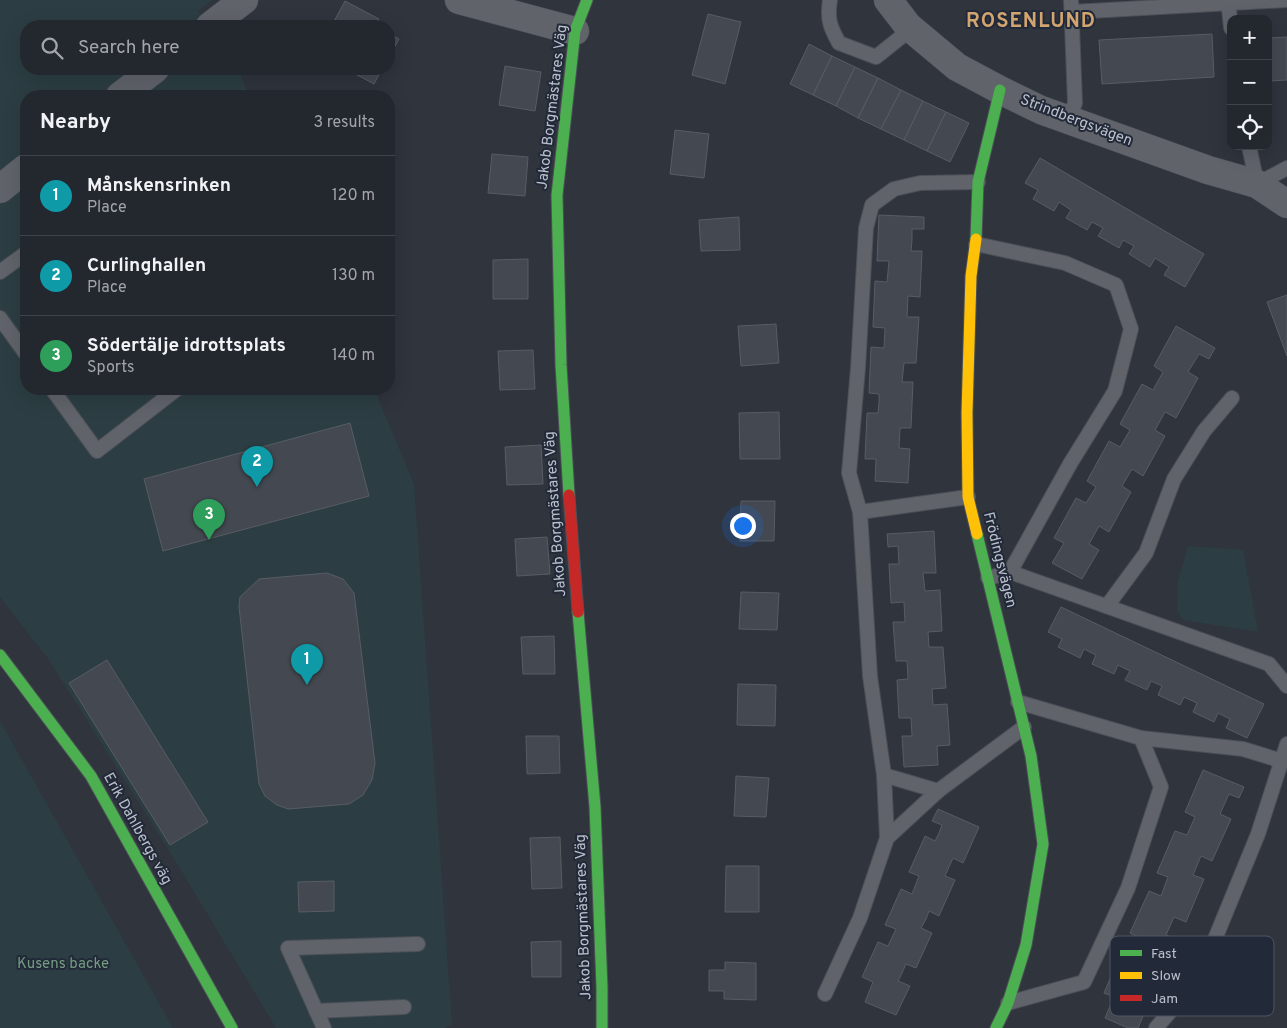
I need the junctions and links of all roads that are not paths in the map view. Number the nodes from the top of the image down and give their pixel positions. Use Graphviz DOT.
graph roads {
  1 [pos="244,0"];
  2 [pos="458,0"];
  3 [pos="587,0"];
  4 [pos="830,0"];
  5 [pos="888,0"];
  6 [pos="1287,0"];
  7 [pos="1228,2"];
  8 [pos="1072,6"];
  9 [pos="1230,15"];
  10 [pos="218,20"];
  11 [pos="911,29"];
  12 [pos="575,31"];
  13 [pos="147,75"];
  14 [pos="128,90"];
  15 [pos="1000,90"];
  16 [pos="1069,119"];
  17 [pos="1250,150"];
  18 [pos="1287,168"];
  19 [pos="20,173"];
  20 [pos="978,182"];
  21 [pos="1257,184"];
  22 [pos="0,189"];
  23 [pos="1287,204"];
  24 [pos="976,244"];
  25 [pos="20,257"];
  26 [pos="0,272"];
  27 [pos="0,318"];
  28 [pos="20,341"];
  29 [pos="57,395"];
  30 [pos="169,395"];
  31 [pos="1232,398"];
  32 [pos="968,496"];
  33 [pos="860,512"];
  34 [pos="1010,572"];
  35 [pos="988,578"];
  36 [pos="1108,606"];
  37 [pos="0,655"];
  38 [pos="1287,686"];
  39 [pos="1018,702"];
  40 [pos="1024,727"];
  41 [pos="1141,738"];
  42 [pos="1287,744"];
  43 [pos="1282,761"];
  44 [pos="884,775"];
  45 [pos="938,791"];
  46 [pos="887,838"];
  47 [pos="1216,936"];
  48 [pos="418,944"];
  49 [pos="825,994"];
  50 [pos="1008,1003"];
  51 [pos="404,1007"];
  52 [pos="316,1011"];
  53 [pos="1166,1016"];
  54 [pos="232,1028"];
  55 [pos="324,1028"];
  56 [pos="602,1028"];
  57 [pos="996,1028"];
  58 [pos="1156,1028"];
  1 -- 10 [label="street"];
  2 -- 12 [label="street"];
  3 -- 12 [label="street, Jakob Borgmästares Väg"];
  4 -- 11 [label="lane"];
  5 -- 11 [label="street, Strindbergsvägen"];
  6 -- 7 [label="lane"];
  7 -- 8 [label="lane"];
  7 -- 9 [label="lane"];
  8 -- 16 [label="lane"];
  11 -- 15 [label="street, Strindbergsvägen"];
  12 -- 56 [label="street, Jakob Borgmästares Väg"];
  13 -- 14 [label="street"];
  15 -- 16 [label="street, Strindbergsvägen"];
  15 -- 20 [label="street, Frödingsvägen"];
  16 -- 21 [label="street, Strindbergsvägen"];
  17 -- 21 [label="lane"];
  18 -- 21 [label="lane"];
  19 -- 22 [label="street"];
  20 -- 24 [label="street, Frödingsvägen"];
  20 -- 33 [label="lane"];
  21 -- 23 [label="street, Strindbergsvägen"];
  24 -- 32 [label="street, Frödingsvägen"];
  24 -- 34 [label="lane"];
  25 -- 26 [label="lane"];
  27 -- 28 [label="lane"];
  29 -- 30 [label="lane"];
  31 -- 36 [label="lane"];
  32 -- 33 [label="lane"];
  32 -- 35 [label="street, Frödingsvägen"];
  33 -- 44 [label="lane"];
  34 -- 35 [label="lane"];
  34 -- 36 [label="lane"];
  35 -- 39 [label="street, Frödingsvägen"];
  36 -- 38 [label="lane"];
  37 -- 54 [label="street, Erik Dahlbergs väg"];
  39 -- 40 [label="street, Frödingsvägen"];
  39 -- 41 [label="lane"];
  40 -- 45 [label="lane"];
  40 -- 50 [label="street, Frödingsvägen"];
  41 -- 43 [label="lane"];
  41 -- 50 [label="lane"];
  42 -- 43 [label="lane"];
  43 -- 47 [label="lane"];
  44 -- 45 [label="lane"];
  44 -- 46 [label="lane"];
  45 -- 46 [label="lane"];
  46 -- 49 [label="lane"];
  48 -- 52 [label="lane"];
  50 -- 57 [label="street, Frödingsvägen"];
  51 -- 52 [label="lane"];
  52 -- 55 [label="lane"];
  53 -- 58 [label="lane"];
}
